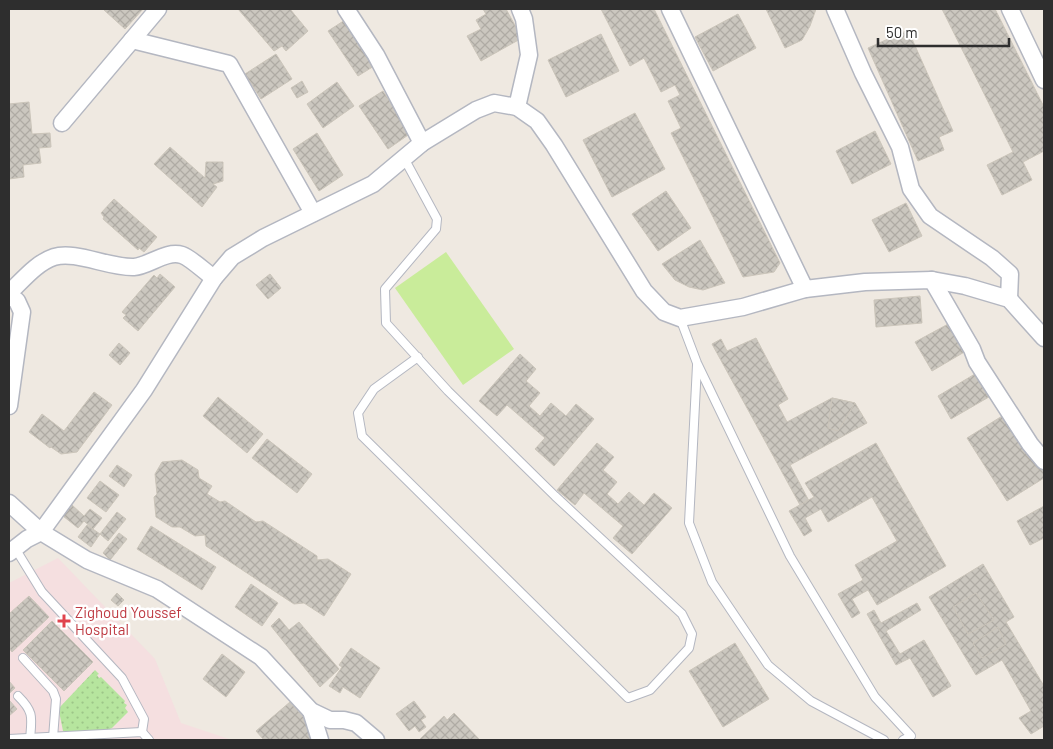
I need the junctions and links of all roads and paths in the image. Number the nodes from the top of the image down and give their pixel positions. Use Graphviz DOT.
graph roads {
  1 [pos="158,9"];
  2 [pos="346,9"];
  3 [pos="520,9"];
  4 [pos="670,9"];
  5 [pos="835,9"];
  6 [pos="1010,9"];
  7 [pos="132,40"];
  8 [pos="1044,80"];
  9 [pos="517,107"];
  10 [pos="62,123"];
  11 [pos="422,142"];
  12 [pos="404,158"];
  13 [pos="313,213"];
  14 [pos="214,278"];
  15 [pos="932,280"];
  16 [pos="805,289"];
  17 [pos="9,294"];
  18 [pos="1009,299"];
  19 [pos="680,318"];
  20 [pos="1044,338"];
  21 [pos="418,357"];
  22 [pos="697,363"];
  23 [pos="9,406"];
  24 [pos="1044,461"];
  25 [pos="9,503"];
  26 [pos="41,532"];
  27 [pos="12,551"];
  28 [pos="23,658"];
  29 [pos="18,696"];
  30 [pos="311,711"];
  31 [pos="142,732"];
  32 [pos="53,738"];
  33 [pos="9,739"];
  34 [pos="30,739"];
  35 [pos="68,739"];
  36 [pos="148,740"];
  37 [pos="320,740"];
  38 [pos="376,740"];
  39 [pos="884,740"];
  40 [pos="903,740"];
  1 -- 7 [label="street"];
  2 -- 11 [label="street"];
  3 -- 9 [label="street"];
  4 -- 16 [label="street"];
  5 -- 18 [label="street"];
  6 -- 8 [label="street"];
  7 -- 10 [label="street"];
  7 -- 13 [label="street"];
  9 -- 11 [label="street"];
  9 -- 19 [label="street"];
  11 -- 12 [label="street"];
  12 -- 13 [label="street"];
  12 -- 21 [label="lane"];
  13 -- 14 [label="street"];
  14 -- 17 [label="street"];
  14 -- 26 [label="street"];
  15 -- 16 [label="street"];
  15 -- 18 [label="street"];
  15 -- 24 [label="street"];
  16 -- 19 [label="street"];
  17 -- 23 [label="street"];
  18 -- 20 [label="street"];
  19 -- 22 [label="lane"];
  21 -- 21 [label="lane"];
  22 -- 39 [label="lane"];
  22 -- 40 [label="lane"];
  25 -- 26 [label="street"];
  26 -- 27 [label="street"];
  26 -- 30 [label="street"];
  27 -- 31 [label="lane"];
  28 -- 32 [label="lane"];
  29 -- 34 [label="lane"];
  30 -- 37 [label="street"];
  30 -- 38 [label="street"];
  31 -- 35 [label="lane"];
  31 -- 36 [label="lane"];
  32 -- 34 [label="lane"];
  32 -- 35 [label="lane"];
  33 -- 34 [label="lane"];
}
